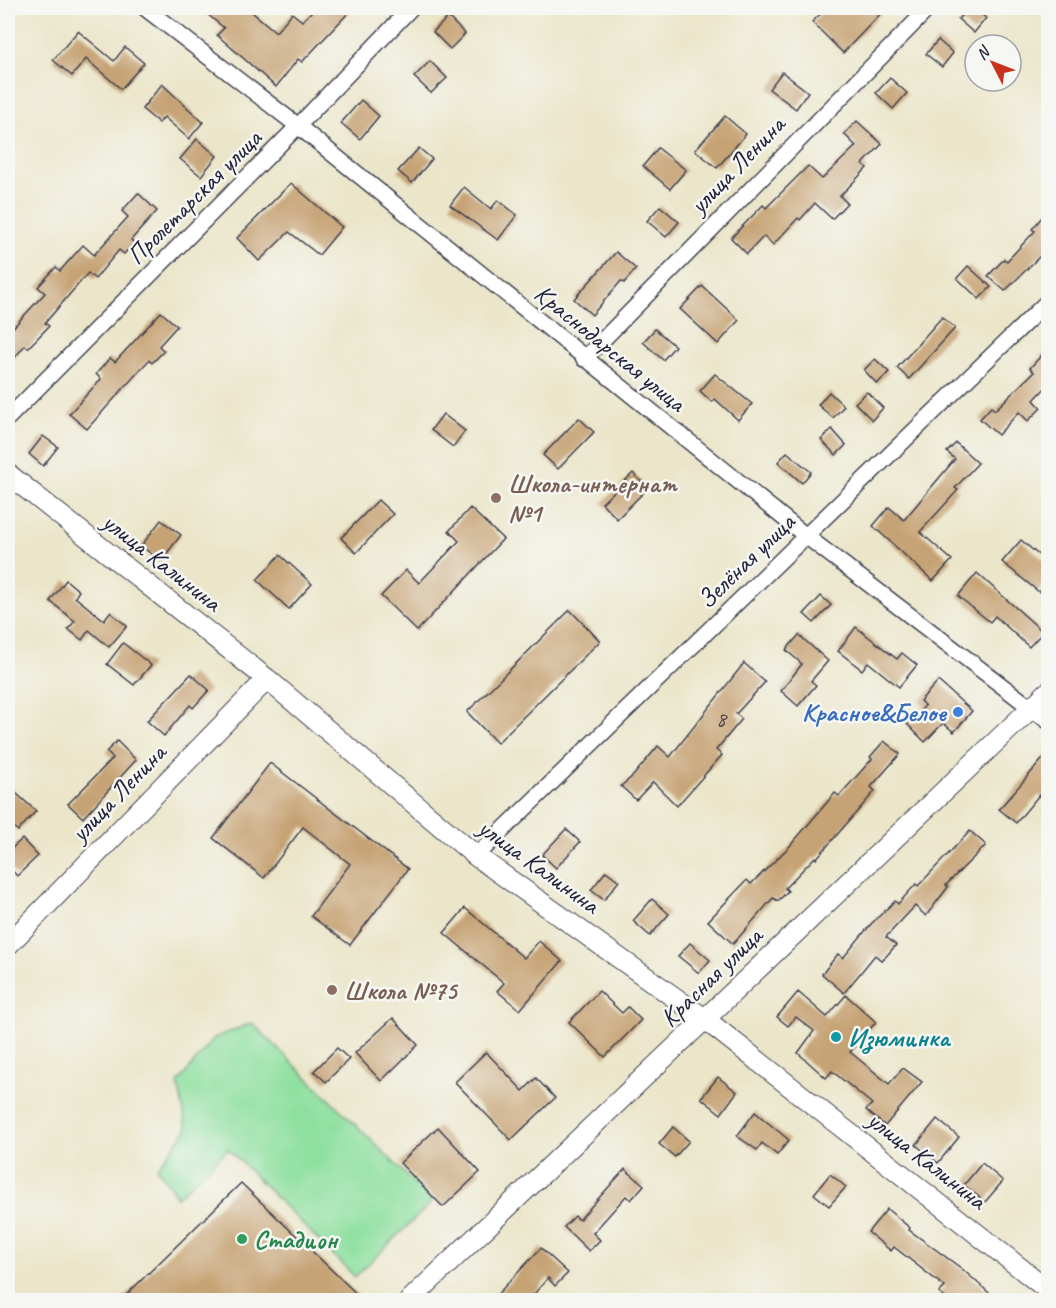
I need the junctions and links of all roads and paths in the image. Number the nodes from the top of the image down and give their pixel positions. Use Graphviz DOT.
graph roads {
  1 [pos="145,8"];
  2 [pos="411,8"];
  3 [pos="929,8"];
  4 [pos="298,126"];
  5 [pos="1048,301"];
  6 [pos="584,359"];
  7 [pos="8,418"];
  8 [pos="8,474"];
  9 [pos="806,536"];
  10 [pos="267,679"];
  11 [pos="1048,692"];
  12 [pos="1032,708"];
  13 [pos="1048,721"];
  14 [pos="476,856"];
  15 [pos="8,945"];
  16 [pos="706,1020"];
  17 [pos="1048,1290"];
  18 [pos="410,1300"];
  1 -- 4 [label="street, Краснодарская улица"];
  2 -- 4 [label="street, Пролетарская улица"];
  3 -- 6 [label="street, улица Ленина"];
  4 -- 6 [label="street, Краснодарская улица"];
  4 -- 7 [label="street, Пролетарская улица"];
  5 -- 9 [label="street, Зелёная улица"];
  6 -- 9 [label="street, Краснодарская улица"];
  8 -- 10 [label="street, улица Калинина"];
  9 -- 12 [label="street, Краснодарская улица"];
  9 -- 14 [label="street, Зелёная улица"];
  10 -- 14 [label="street, улица Калинина"];
  10 -- 15 [label="street, улица Ленина"];
  11 -- 12 [label="street, Красная улица"];
  12 -- 13 [label="street, Краснодарская улица"];
  12 -- 16 [label="street, Красная улица"];
  14 -- 16 [label="street, улица Калинина"];
  16 -- 17 [label="street, улица Калинина"];
  16 -- 18 [label="street, Красная улица"];
}
